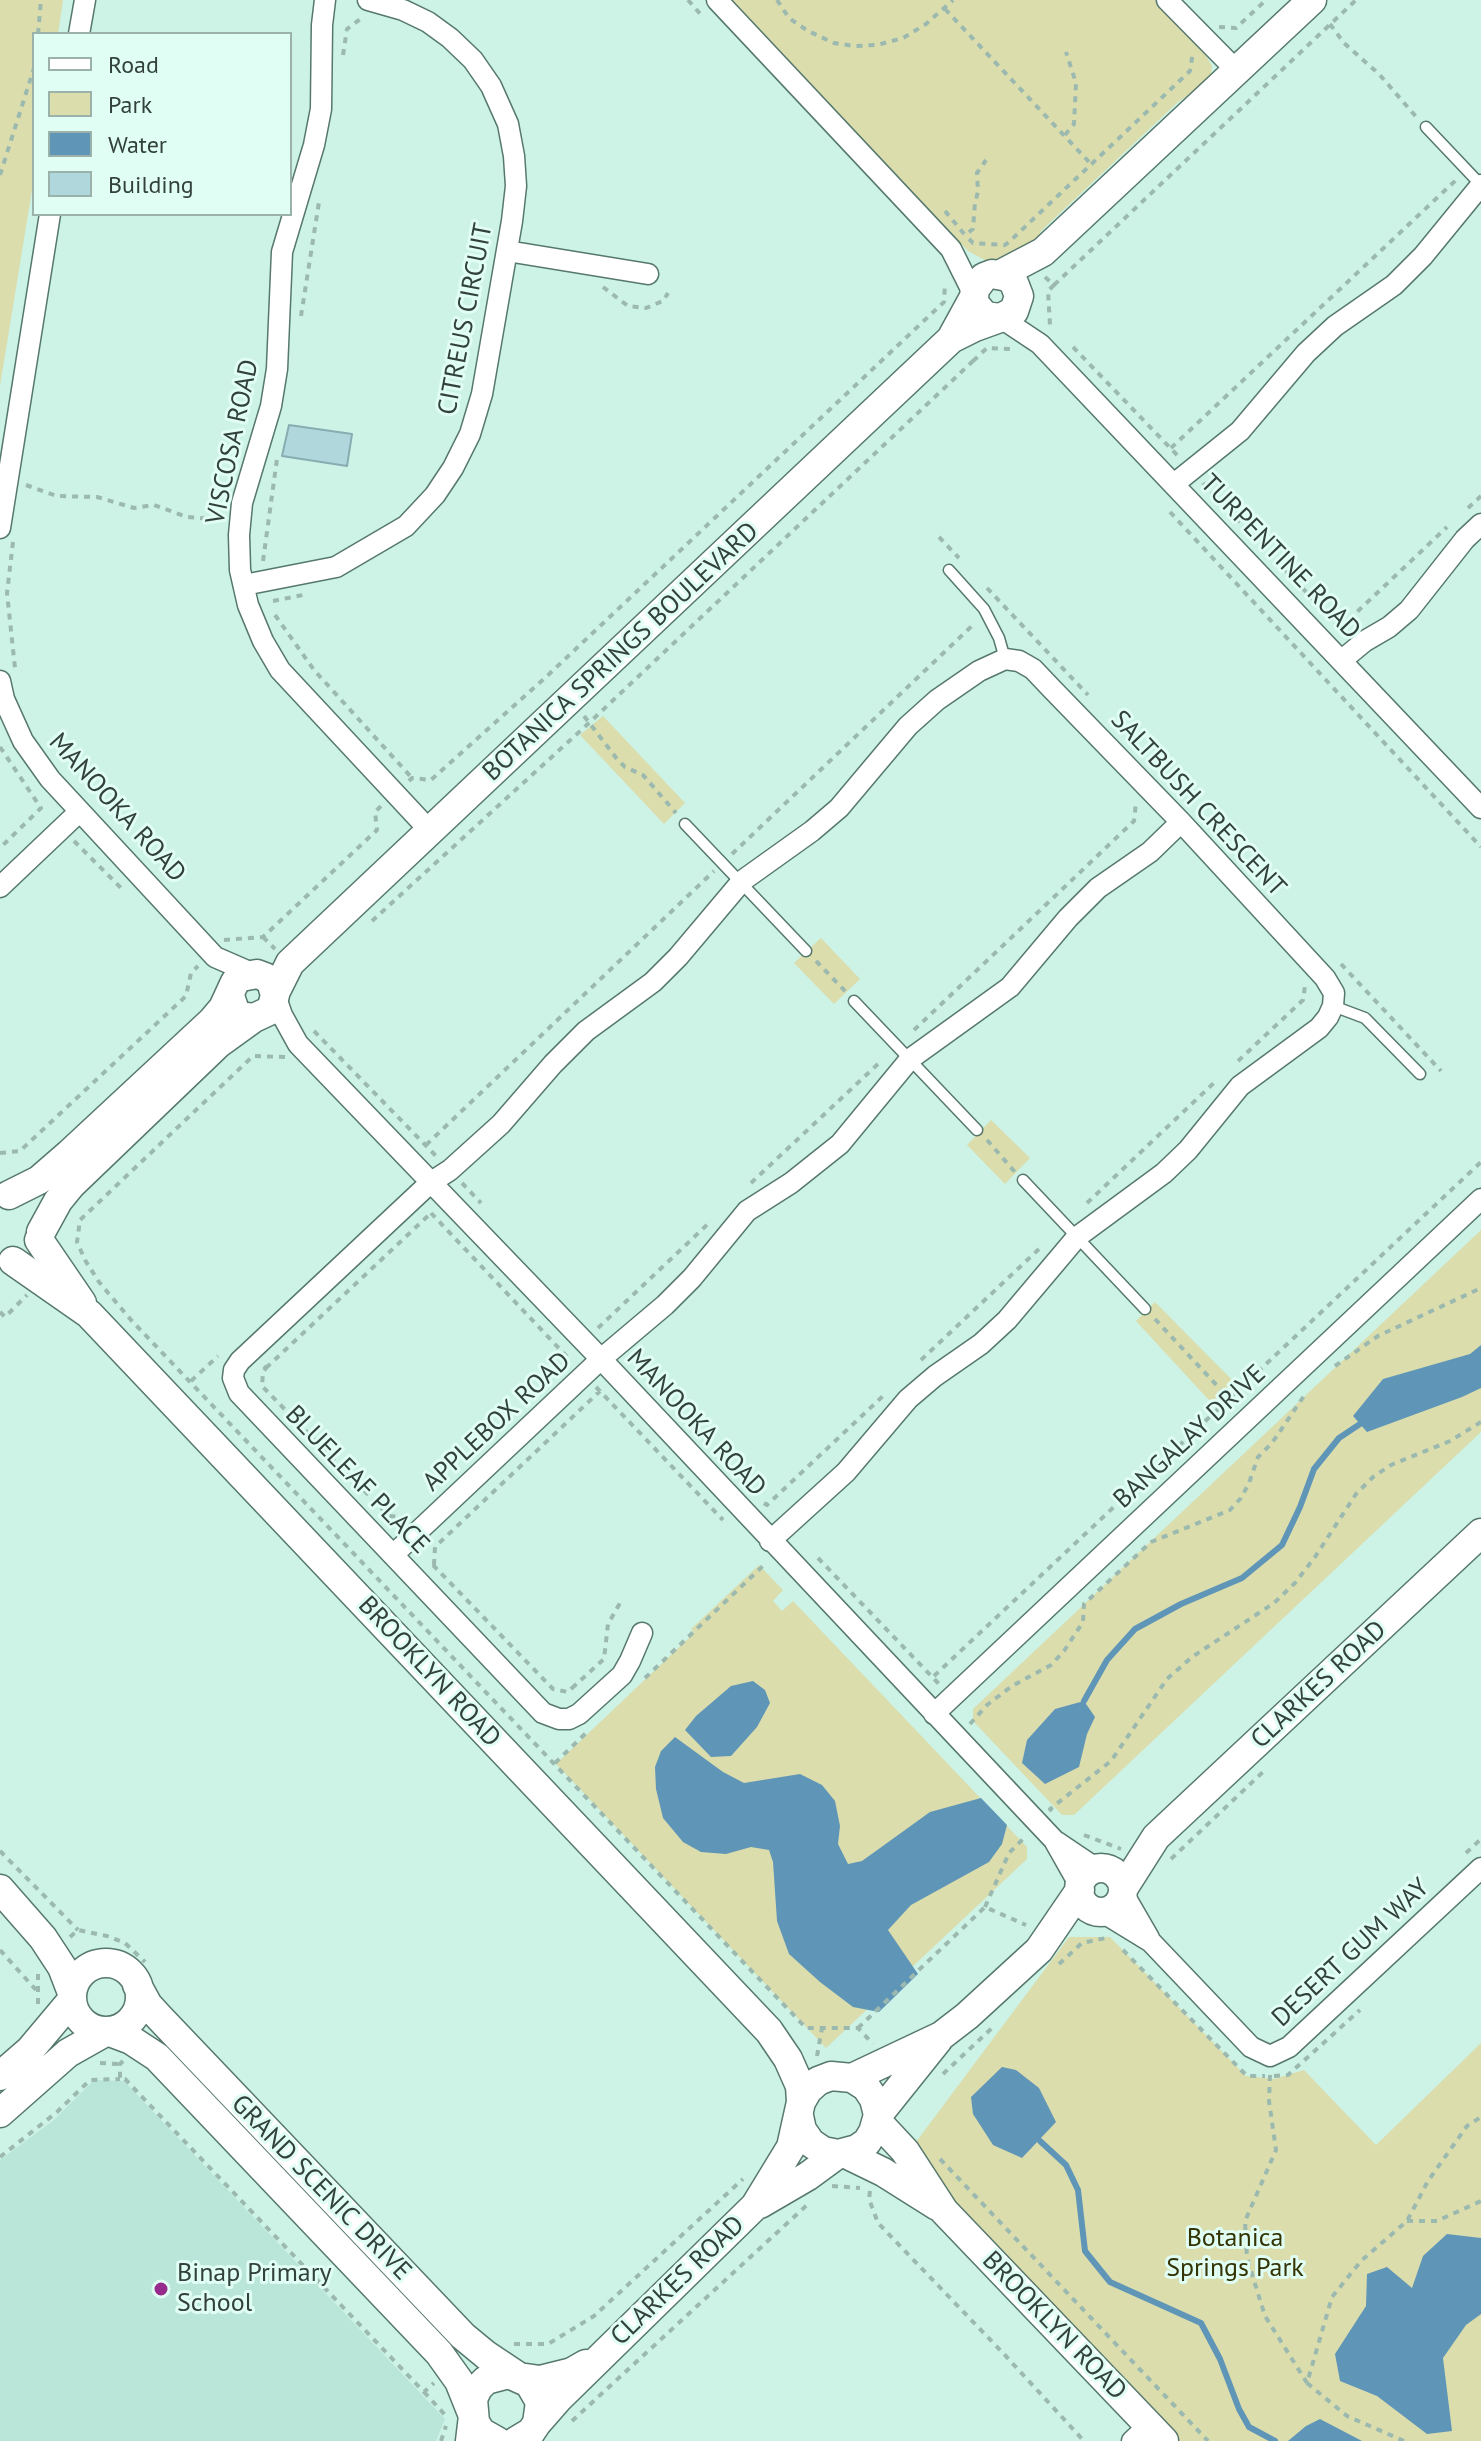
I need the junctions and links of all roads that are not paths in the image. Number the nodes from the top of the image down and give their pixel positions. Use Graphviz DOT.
graph roads {
  1 [pos="85,0"];
  2 [pos="325,0"];
  3 [pos="717,0"];
  4 [pos="1167,0"];
  5 [pos="1312,0"];
  6 [pos="366,4"];
  7 [pos="79,32"];
  8 [pos="1237,71"];
  9 [pos="1426,127"];
  10 [pos="1476,180"];
  11 [pos="50,216"];
  12 [pos="958,242"];
  13 [pos="507,251"];
  14 [pos="648,274"];
  15 [pos="1010,285"];
  16 [pos="974,296"];
  17 [pos="1001,318"];
  18 [pos="951,339"];
  19 [pos="1040,344"];
  20 [pos="1174,484"];
  21 [pos="1481,524"];
  22 [pos="7,532"];
  23 [pos="949,570"];
  24 [pos="253,584"];
  25 [pos="1005,659"];
  26 [pos="1342,660"];
  27 [pos="8,676"];
  28 [pos="1481,808"];
  29 [pos="79,812"];
  30 [pos="1181,822"];
  31 [pos="685,824"];
  32 [pos="431,832"];
  33 [pos="742,881"];
  34 [pos="0,887"];
  35 [pos="806,951"];
  36 [pos="213,954"];
  37 [pos="265,984"];
  38 [pos="230,995"];
  39 [pos="854,1001"];
  40 [pos="1333,1006"];
  41 [pos="255,1018"];
  42 [pos="306,1033"];
  43 [pos="910,1059"];
  44 [pos="1420,1074"];
  45 [pos="977,1130"];
  46 [pos="1023,1180"];
  47 [pos="423,1190"];
  48 [pos="3,1195"];
  49 [pos="1481,1199"];
  50 [pos="1071,1230"];
  51 [pos="40,1236"];
  52 [pos="5,1261"];
  53 [pos="1145,1309"];
  54 [pos="89,1314"];
  55 [pos="609,1353"];
  56 [pos="1481,1533"];
  57 [pos="770,1541"];
  58 [pos="393,1555"];
  59 [pos="642,1633"];
  60 [pos="934,1714"];
  61 [pos="1156,1837"];
  62 [pos="1481,1868"];
  63 [pos="0,1889"];
  64 [pos="1123,1891"];
  65 [pos="1099,1899"];
  66 [pos="25,1914"];
  67 [pos="1151,1942"];
  68 [pos="108,1963"];
  69 [pos="137,1985"];
  70 [pos="72,1997"];
  71 [pos="107,2031"];
  72 [pos="769,2031"];
  73 [pos="898,2070"];
  74 [pos="0,2076"];
  75 [pos="848,2077"];
  76 [pos="800,2109"];
  77 [pos="0,2113"];
  78 [pos="877,2118"];
  79 [pos="842,2154"];
  80 [pos="755,2206"];
  81 [pos="944,2211"];
  82 [pos="601,2357"];
  83 [pos="519,2377"];
  84 [pos="462,2420"];
  85 [pos="525,2436"];
  86 [pos="1148,2436"];
  1 -- 7 [label="street"];
  2 -- 24 [label="street, VISCOSA ROAD"];
  3 -- 12 [label="street"];
  4 -- 8 [label="street"];
  5 -- 8 [label="street"];
  6 -- 13 [label="street, CITREUS CIRCUIT"];
  8 -- 15 [label="street"];
  9 -- 10 [label="lane"];
  10 -- 20 [label="street"];
  11 -- 22 [label="street"];
  12 -- 15 [label="street"];
  12 -- 16 [label="street"];
  13 -- 14 [label="street"];
  13 -- 24 [label="street, CITREUS CIRCUIT"];
  15 -- 16 [label="street"];
  15 -- 17 [label="street"];
  15 -- 19 [label="street, TURPENTINE ROAD"];
  16 -- 17 [label="street"];
  16 -- 18 [label="street, BOTANICA SPRINGS BOULEVARD"];
  17 -- 18 [label="street, BOTANICA SPRINGS BOULEVARD"];
  17 -- 19 [label="street, TURPENTINE ROAD"];
  18 -- 32 [label="street, BOTANICA SPRINGS BOULEVARD"];
  19 -- 20 [label="street, TURPENTINE ROAD"];
  20 -- 26 [label="street, TURPENTINE ROAD"];
  21 -- 26 [label="street"];
  23 -- 25 [label="lane"];
  24 -- 32 [label="street, VISCOSA ROAD"];
  25 -- 30 [label="street, SALTBUSH CRESCENT"];
  25 -- 33 [label="street"];
  26 -- 28 [label="street, TURPENTINE ROAD"];
  27 -- 29 [label="street, MANOOKA ROAD"];
  29 -- 34 [label="street"];
  29 -- 36 [label="street, MANOOKA ROAD"];
  30 -- 40 [label="street, SALTBUSH CRESCENT"];
  30 -- 43 [label="street, APPLEBOX ROAD"];
  31 -- 33 [label="lane"];
  32 -- 37 [label="street, BOTANICA SPRINGS BOULEVARD"];
  33 -- 35 [label="lane"];
  33 -- 47 [label="street"];
  36 -- 37 [label="street, MANOOKA ROAD"];
  36 -- 38 [label="street, MANOOKA ROAD"];
  37 -- 38 [label="street"];
  37 -- 41 [label="street"];
  37 -- 42 [label="street, MANOOKA ROAD"];
  38 -- 41 [label="street"];
  38 -- 48 [label="street"];
  39 -- 43 [label="lane"];
  40 -- 44 [label="lane"];
  40 -- 50 [label="street"];
  41 -- 42 [label="street, MANOOKA ROAD"];
  41 -- 51 [label="street"];
  42 -- 47 [label="street, MANOOKA ROAD"];
  43 -- 45 [label="lane"];
  43 -- 55 [label="street, APPLEBOX ROAD"];
  46 -- 50 [label="lane"];
  47 -- 55 [label="street, MANOOKA ROAD"];
  47 -- 58 [label="street, BLUELEAF PLACE"];
  48 -- 51 [label="street, BROOKLYN ROAD"];
  49 -- 60 [label="street, BANGALAY DRIVE"];
  50 -- 53 [label="lane"];
  50 -- 57 [label="street"];
  51 -- 52 [label="street"];
  51 -- 54 [label="street, BROOKLYN ROAD"];
  52 -- 54 [label="street, BROOKLYN ROAD"];
  54 -- 72 [label="street, BROOKLYN ROAD"];
  55 -- 57 [label="street, MANOOKA ROAD"];
  55 -- 58 [label="street, APPLEBOX ROAD"];
  56 -- 61 [label="street, CLARKES ROAD"];
  57 -- 60 [label="street, MANOOKA ROAD"];
  58 -- 59 [label="street, BLUELEAF PLACE"];
  60 -- 65 [label="street, MANOOKA ROAD"];
  61 -- 64 [label="street, CLARKES ROAD"];
  61 -- 65 [label="street, CLARKES ROAD"];
  62 -- 67 [label="street, DESERT GUM WAY"];
  63 -- 66 [label="street, GRAND SCENIC DRIVE"];
  64 -- 65 [label="street"];
  64 -- 67 [label="street, DESERT GUM WAY"];
  65 -- 67 [label="street, DESERT GUM WAY"];
  65 -- 73 [label="street, CLARKES ROAD"];
  66 -- 68 [label="street, GRAND SCENIC DRIVE"];
  66 -- 70 [label="street, GRAND SCENIC DRIVE"];
  68 -- 69 [label="street, GRAND SCENIC DRIVE"];
  68 -- 70 [label="street"];
  69 -- 71 [label="street"];
  69 -- 83 [label="street, GRAND SCENIC DRIVE"];
  70 -- 71 [label="street, GRAND SCENIC DRIVE"];
  70 -- 74 [label="street"];
  71 -- 77 [label="street"];
  71 -- 84 [label="street, GRAND SCENIC DRIVE"];
  72 -- 75 [label="street, BROOKLYN ROAD"];
  72 -- 76 [label="street, BROOKLYN ROAD"];
  73 -- 75 [label="street, CLARKES ROAD"];
  73 -- 78 [label="street, CLARKES ROAD"];
  75 -- 76 [label="street"];
  75 -- 78 [label="street"];
  76 -- 79 [label="street"];
  76 -- 80 [label="street, CLARKES ROAD"];
  78 -- 79 [label="street"];
  78 -- 81 [label="street, BROOKLYN ROAD"];
  79 -- 80 [label="street, CLARKES ROAD"];
  79 -- 81 [label="street, BROOKLYN ROAD"];
  80 -- 82 [label="street, CLARKES ROAD"];
  81 -- 86 [label="street, BROOKLYN ROAD"];
  82 -- 83 [label="street, CLARKES ROAD"];
  82 -- 85 [label="street, CLARKES ROAD"];
  83 -- 84 [label="street, CLARKES ROAD"];
  83 -- 85 [label="street"];
  84 -- 85 [label="street"];
}
